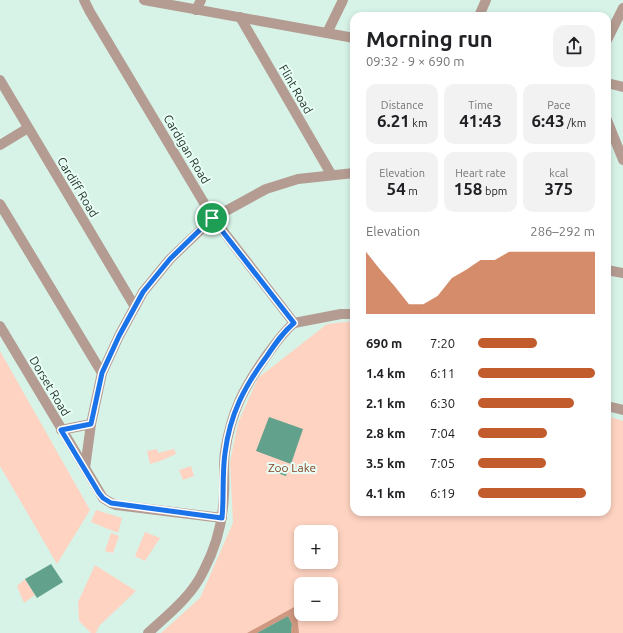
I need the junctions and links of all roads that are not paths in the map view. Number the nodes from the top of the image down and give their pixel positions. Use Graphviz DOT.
graph roads {
  1 [pos="84,0"];
  2 [pos="144,0"];
  3 [pos="201,0"];
  4 [pos="343,0"];
  5 [pos="486,0"];
  6 [pos="623,8"];
  7 [pos="196,10"];
  8 [pos="481,12"];
  9 [pos="240,17"];
  10 [pos="611,32"];
  11 [pos="327,33"];
  12 [pos="350,37"];
  13 [pos="0,80"];
  14 [pos="611,84"];
  15 [pos="623,87"];
  16 [pos="28,128"];
  17 [pos="611,130"];
  18 [pos="0,145"];
  19 [pos="623,160"];
  20 [pos="350,173"];
  21 [pos="331,174"];
  22 [pos="0,204"];
  23 [pos="212,218"];
  24 [pos="611,271"];
  25 [pos="623,274"];
  26 [pos="135,307"];
  27 [pos="350,314"];
  28 [pos="294,323"];
  29 [pos="0,326"];
  30 [pos="102,373"];
  31 [pos="611,407"];
  32 [pos="623,410"];
  33 [pos="91,424"];
  34 [pos="61,430"];
  35 [pos="85,468"];
  36 [pos="222,518"];
  37 [pos="148,633"];
  1 -- 23 [label="street, Cardigan Road"];
  2 -- 7 [label="street"];
  3 -- 7 [label="street"];
  4 -- 11 [label="street"];
  5 -- 8 [label="street"];
  6 -- 10 [label="street"];
  7 -- 9 [label="street"];
  9 -- 11 [label="street"];
  9 -- 21 [label="street, Flint Road"];
  11 -- 12 [label="street"];
  13 -- 16 [label="street, Cardiff Road"];
  14 -- 15 [label="street"];
  16 -- 18 [label="street"];
  16 -- 26 [label="street, Cardiff Road"];
  17 -- 19 [label="street"];
  20 -- 21 [label="street"];
  21 -- 23 [label="street"];
  22 -- 30 [label="street"];
  23 -- 26 [label="street"];
  23 -- 28 [label="street, Cardigan Road"];
  24 -- 25 [label="street"];
  26 -- 30 [label="street"];
  27 -- 28 [label="street"];
  28 -- 36 [label="street"];
  29 -- 34 [label="street, Dorset Road"];
  30 -- 33 [label="street"];
  31 -- 32 [label="street"];
  33 -- 34 [label="street"];
  33 -- 35 [label="street"];
  34 -- 35 [label="street, Dorset Road"];
  35 -- 36 [label="street, Dorset Road"];
  36 -- 37 [label="street"];
}
